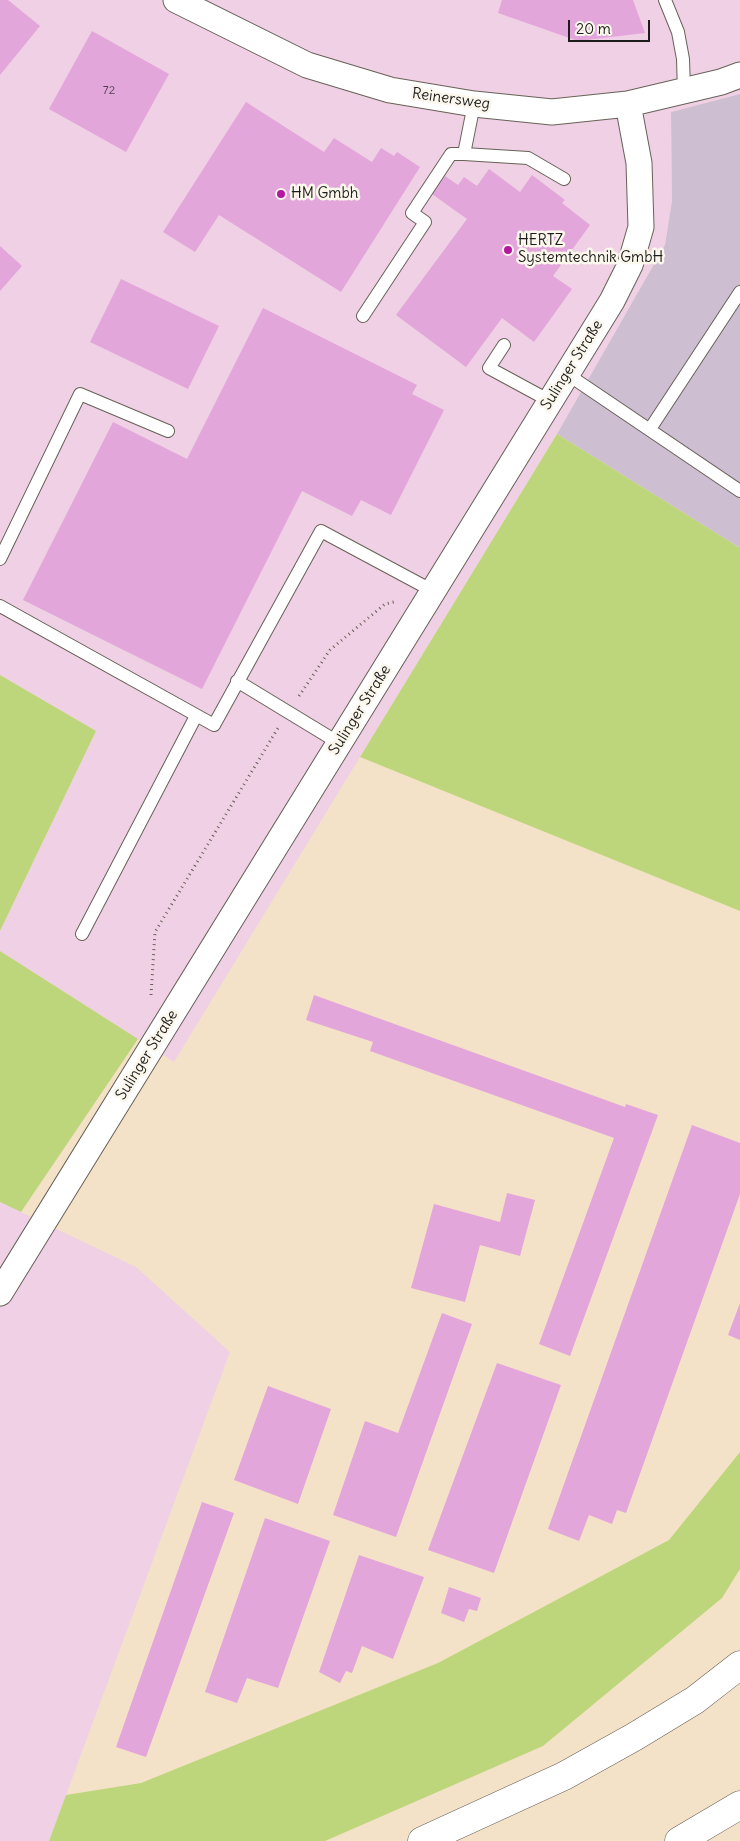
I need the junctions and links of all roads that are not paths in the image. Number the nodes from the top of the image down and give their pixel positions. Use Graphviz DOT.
graph roads {
  1 [pos="176,0"];
  2 [pos="665,0"];
  3 [pos="740,75"];
  4 [pos="684,91"];
  5 [pos="474,104"];
  6 [pos="628,104"];
  7 [pos="464,154"];
  8 [pos="564,178"];
  9 [pos="740,292"];
  10 [pos="363,316"];
  11 [pos="504,345"];
  12 [pos="567,374"];
  13 [pos="550,401"];
  14 [pos="650,429"];
  15 [pos="168,431"];
  16 [pos="740,491"];
  17 [pos="0,559"];
  18 [pos="433,590"];
  19 [pos="0,606"];
  20 [pos="237,681"];
  21 [pos="196,716"];
  22 [pos="339,743"];
  23 [pos="82,934"];
  24 [pos="0,1292"];
  25 [pos="740,1664"];
  26 [pos="740,1805"];
  27 [pos="422,1841"];
  28 [pos="679,1841"];
  1 -- 5 [label="street, Reinersweg"];
  2 -- 4 [label="lane"];
  3 -- 4 [label="street, Reinersweg"];
  4 -- 6 [label="street, Reinersweg"];
  5 -- 6 [label="street, Reinersweg"];
  5 -- 7 [label="lane"];
  6 -- 12 [label="street, Sulinger Straße"];
  7 -- 8 [label="lane"];
  7 -- 10 [label="lane"];
  9 -- 14 [label="lane"];
  11 -- 13 [label="lane"];
  12 -- 13 [label="street, Sulinger Straße"];
  12 -- 14 [label="lane"];
  13 -- 18 [label="street, Sulinger Straße"];
  14 -- 16 [label="lane"];
  15 -- 17 [label="lane"];
  18 -- 20 [label="lane"];
  18 -- 22 [label="street, Sulinger Straße"];
  19 -- 21 [label="lane"];
  20 -- 21 [label="lane"];
  20 -- 22 [label="lane"];
  21 -- 23 [label="lane"];
  22 -- 24 [label="street, Sulinger Straße"];
  25 -- 27 [label="highway"];
  26 -- 28 [label="highway"];
}
